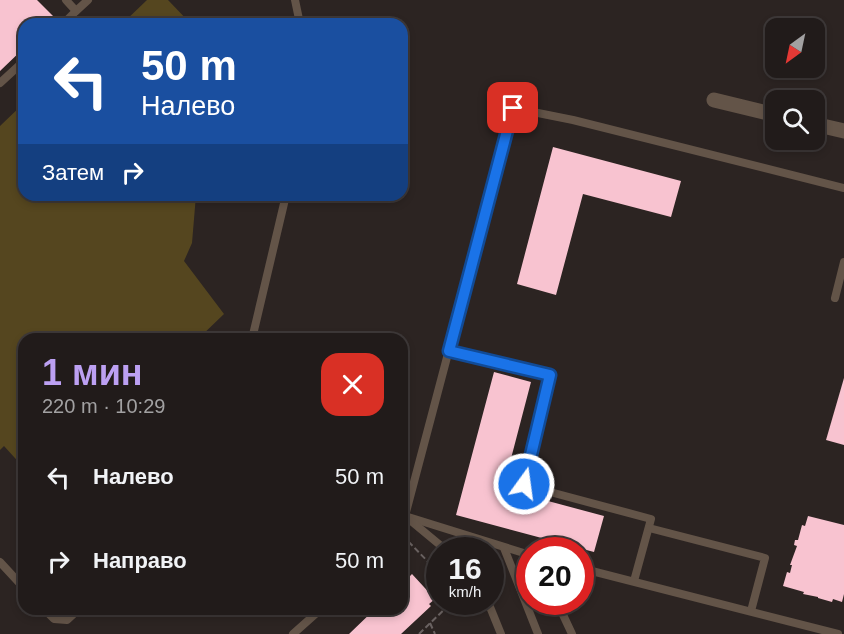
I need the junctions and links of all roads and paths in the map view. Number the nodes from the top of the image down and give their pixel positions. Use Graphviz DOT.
graph roads {
  1 [pos="66,0"];
  2 [pos="88,0"];
  3 [pos="295,0"];
  4 [pos="76,11"];
  5 [pos="69,18"];
  6 [pos="299,18"];
  7 [pos="18,66"];
  8 [pos="0,83"];
  9 [pos="714,100"];
  10 [pos="765,112"];
  11 [pos="825,127"];
  12 [pos="844,131"];
  13 [pos="844,188"];
  14 [pos="285,201"];
  15 [pos="844,262"];
  16 [pos="835,297"];
  17 [pos="253,333"];
  18 [pos="449,351"];
  19 [pos="408,505"];
  20 [pos="408,517"];
  21 [pos="408,518"];
  22 [pos="649,528"];
  23 [pos="430,537"];
  24 [pos="470,537"];
  25 [pos="408,541"];
  26 [pos="504,548"];
  27 [pos="516,551"];
  28 [pos="426,560"];
  29 [pos="0,562"];
  30 [pos="594,572"];
  31 [pos="18,582"];
  32 [pos="634,582"];
  33 [pos="751,611"];
  34 [pos="49,615"];
  35 [pos="72,615"];
  36 [pos="314,615"];
  37 [pos="438,615"];
  38 [pos="493,615"];
  39 [pos="563,615"];
  40 [pos="430,623"];
  41 [pos="293,634"];
  42 [pos="419,634"];
  43 [pos="435,634"];
  44 [pos="501,634"];
  45 [pos="538,634"];
  46 [pos="572,634"];
  47 [pos="838,634"];
  1 -- 4 [label="lane"];
  2 -- 4 [label="lane"];
  3 -- 6 [label="lane"];
  4 -- 5 [label="lane"];
  7 -- 8 [label="lane"];
  9 -- 10 [label="street"];
  11 -- 12 [label="street"];
  13 -- 18 [label="lane"];
  14 -- 17 [label="lane"];
  15 -- 16 [label="lane"];
  18 -- 19 [label="lane"];
  18 -- 32 [label="lane"];
  20 -- 24 [label="lane"];
  21 -- 23 [label="lane"];
  22 -- 33 [label="lane"];
  25 -- 28 [label="path"];
  26 -- 27 [label="lane"];
  26 -- 45 [label="lane"];
  29 -- 31 [label="lane"];
  30 -- 32 [label="lane"];
  32 -- 33 [label="lane"];
  33 -- 47 [label="lane"];
  34 -- 35 [label="lane"];
  36 -- 41 [label="lane"];
  37 -- 40 [label="path"];
  38 -- 44 [label="lane"];
  39 -- 46 [label="lane"];
  40 -- 42 [label="path"];
  40 -- 43 [label="path"];
}
